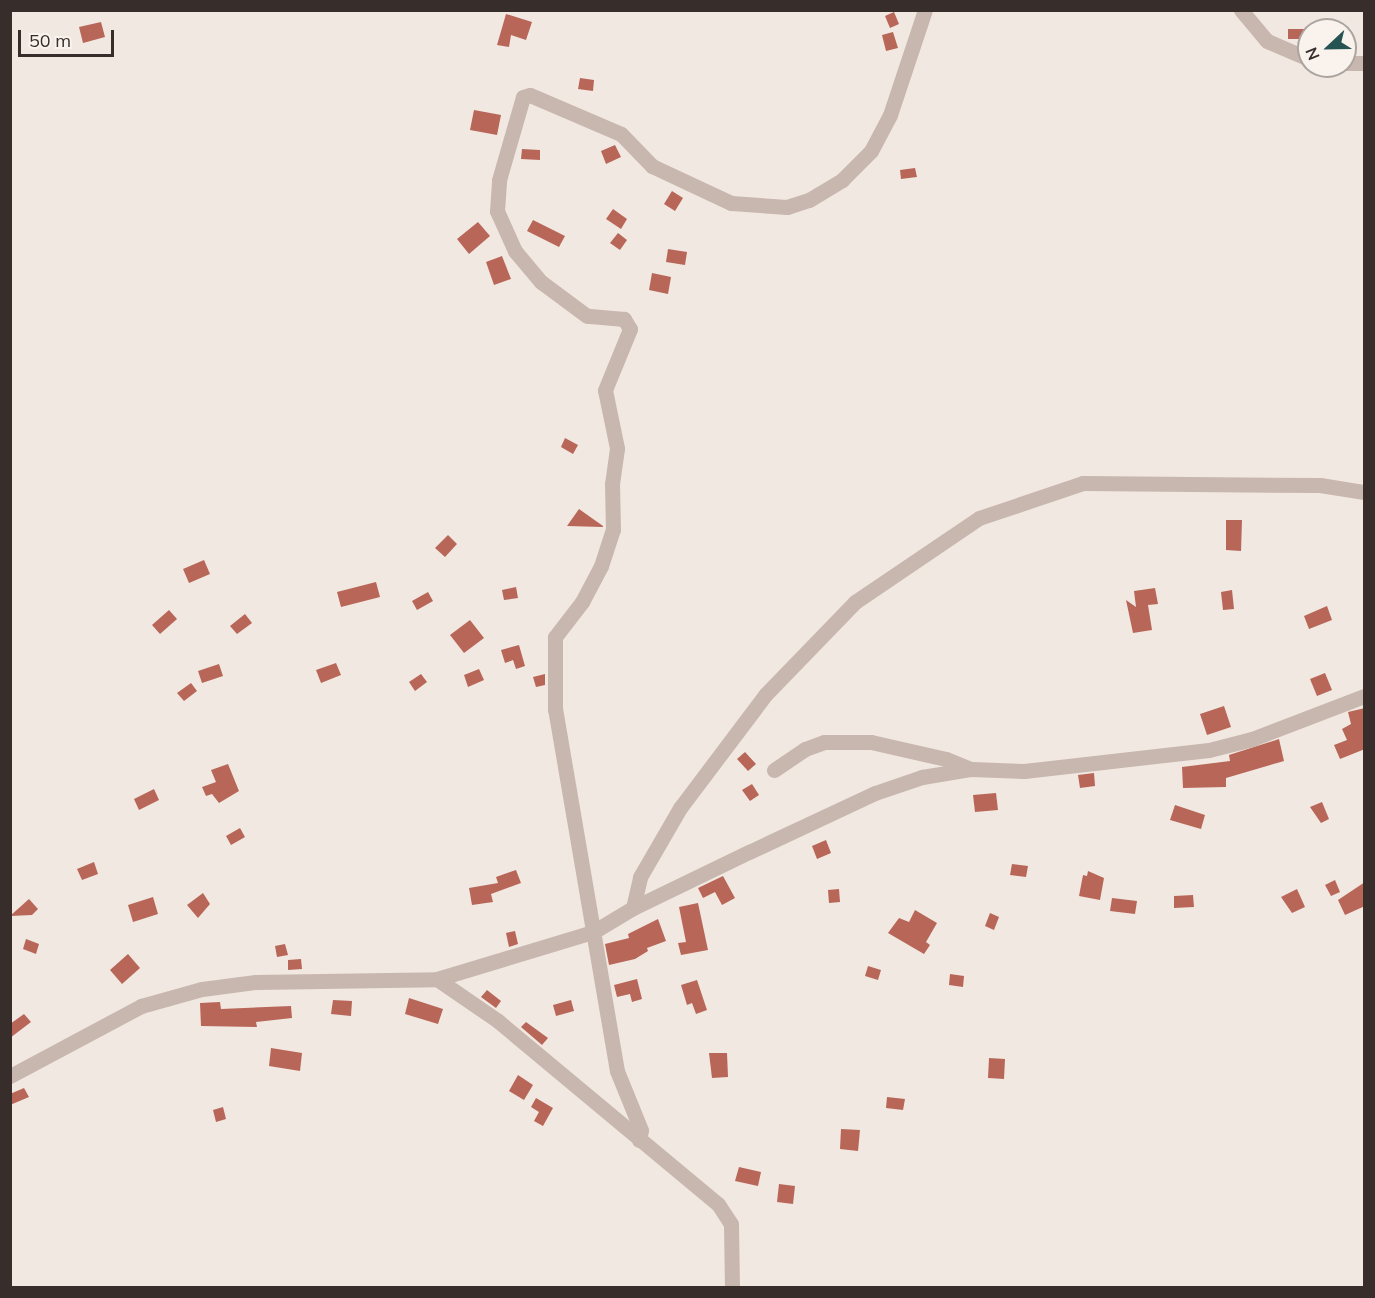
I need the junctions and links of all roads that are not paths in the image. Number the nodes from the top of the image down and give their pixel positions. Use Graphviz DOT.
graph roads {
  1 [pos="925,10"];
  2 [pos="1241,10"];
  3 [pos="1297,54"];
  4 [pos="1365,492"];
  5 [pos="1365,696"];
  6 [pos="971,769"];
  7 [pos="774,770"];
  8 [pos="633,908"];
  9 [pos="592,932"];
  10 [pos="437,979"];
  11 [pos="10,1076"];
  12 [pos="639,1140"];
  13 [pos="732,1287"];
  1 -- 9 [label="street"];
  2 -- 3 [label="street"];
  4 -- 8 [label="street"];
  5 -- 6 [label="street"];
  6 -- 7 [label="street"];
  6 -- 8 [label="street"];
  8 -- 9 [label="street"];
  9 -- 10 [label="street"];
  9 -- 12 [label="street"];
  10 -- 11 [label="street"];
  10 -- 12 [label="street"];
  12 -- 13 [label="street"];
}
